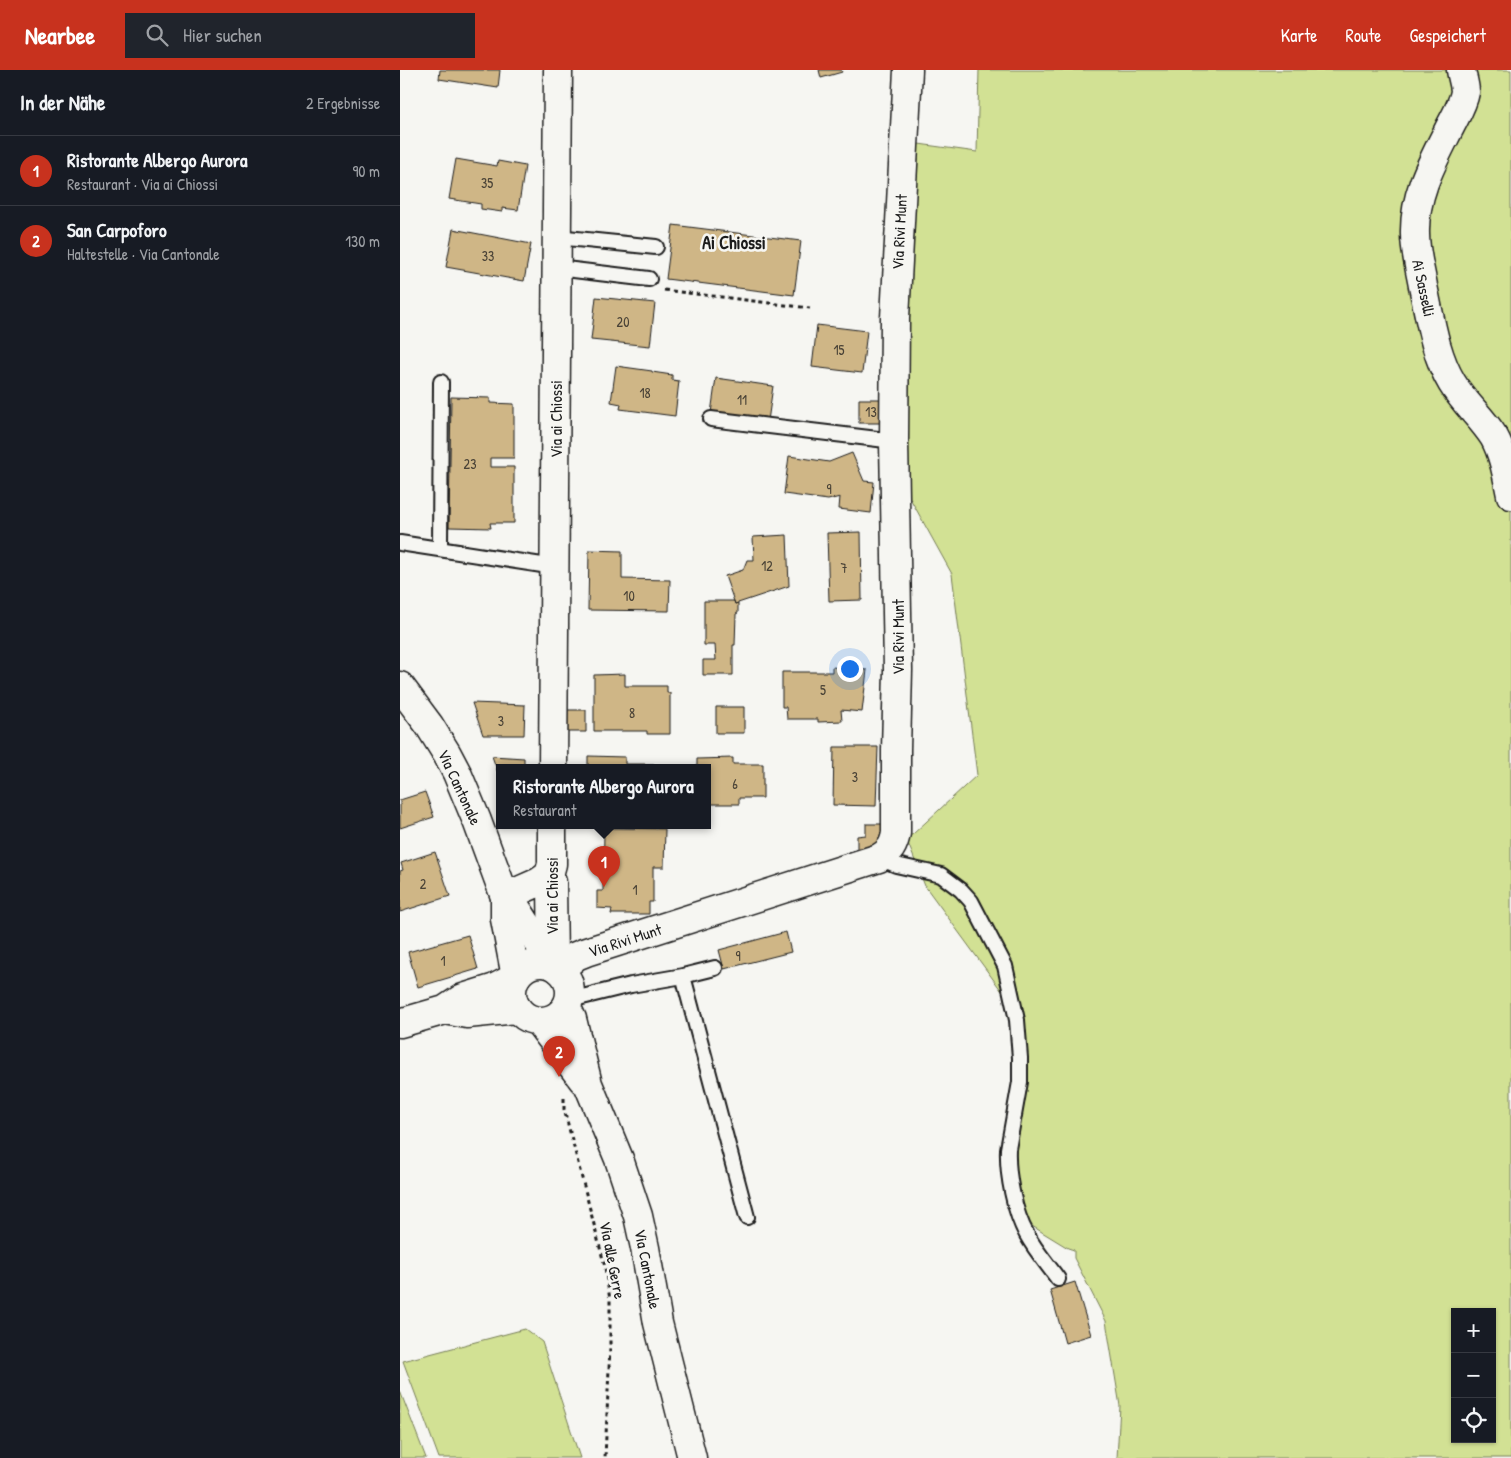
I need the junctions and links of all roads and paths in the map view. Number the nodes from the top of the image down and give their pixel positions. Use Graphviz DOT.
graph roads {
  1 [pos="558,70"];
  2 [pos="908,70"];
  3 [pos="1461,70"];
  4 [pos="557,237"];
  5 [pos="656,247"];
  6 [pos="557,268"];
  7 [pos="649,279"];
  8 [pos="810,308"];
  9 [pos="441,382"];
  10 [pos="710,419"];
  11 [pos="894,441"];
  12 [pos="1511,495"];
  13 [pos="400,543"];
  14 [pos="440,549"];
  15 [pos="555,567"];
  16 [pos="400,686"];
  17 [pos="553,764"];
  18 [pos="552,829"];
  19 [pos="880,858"];
  20 [pos="549,875"];
  21 [pos="505,897"];
  22 [pos="556,967"];
  23 [pos="715,968"];
  24 [pos="683,976"];
  25 [pos="516,977"];
  26 [pos="568,1004"];
  27 [pos="445,1010"];
  28 [pos="527,1015"];
  29 [pos="400,1023"];
  30 [pos="585,1081"];
  31 [pos="747,1217"];
  32 [pos="1058,1279"];
  33 [pos="606,1458"];
  34 [pos="692,1458"];
  1 -- 4 [label="street, Via ai Chiossi"];
  2 -- 11 [label="street, Via Rivi Munt"];
  3 -- 12 [label="street, Ai Sasselli"];
  4 -- 5 [label="lane"];
  4 -- 6 [label="street, Via ai Chiossi"];
  6 -- 7 [label="lane"];
  6 -- 15 [label="street, Via ai Chiossi"];
  7 -- 8 [label="path"];
  9 -- 14 [label="lane"];
  10 -- 11 [label="lane"];
  11 -- 19 [label="street, Via Rivi Munt"];
  13 -- 14 [label="lane"];
  14 -- 15 [label="lane"];
  15 -- 17 [label="street, Via ai Chiossi"];
  16 -- 21 [label="street, Via Cantonale"];
  18 -- 20 [label="street, Via ai Chiossi"];
  19 -- 22 [label="street, Via Rivi Munt"];
  19 -- 32 [label="lane"];
  20 -- 21 [label="street"];
  20 -- 22 [label="street, Via ai Chiossi"];
  21 -- 22 [label="street, Via Cantonale"];
  21 -- 25 [label="street, Via Cantonale"];
  22 -- 25 [label="street"];
  22 -- 26 [label="street"];
  23 -- 24 [label="lane"];
  24 -- 26 [label="lane"];
  24 -- 31 [label="lane"];
  25 -- 27 [label="street"];
  25 -- 28 [label="street"];
  26 -- 28 [label="street"];
  26 -- 30 [label="street, Via Cantonale"];
  27 -- 28 [label="street"];
  27 -- 29 [label="street"];
  28 -- 30 [label="street, Via Cantonale"];
  30 -- 33 [label="path, Via alle Gerre"];
  30 -- 34 [label="street, Via Cantonale"];
}
